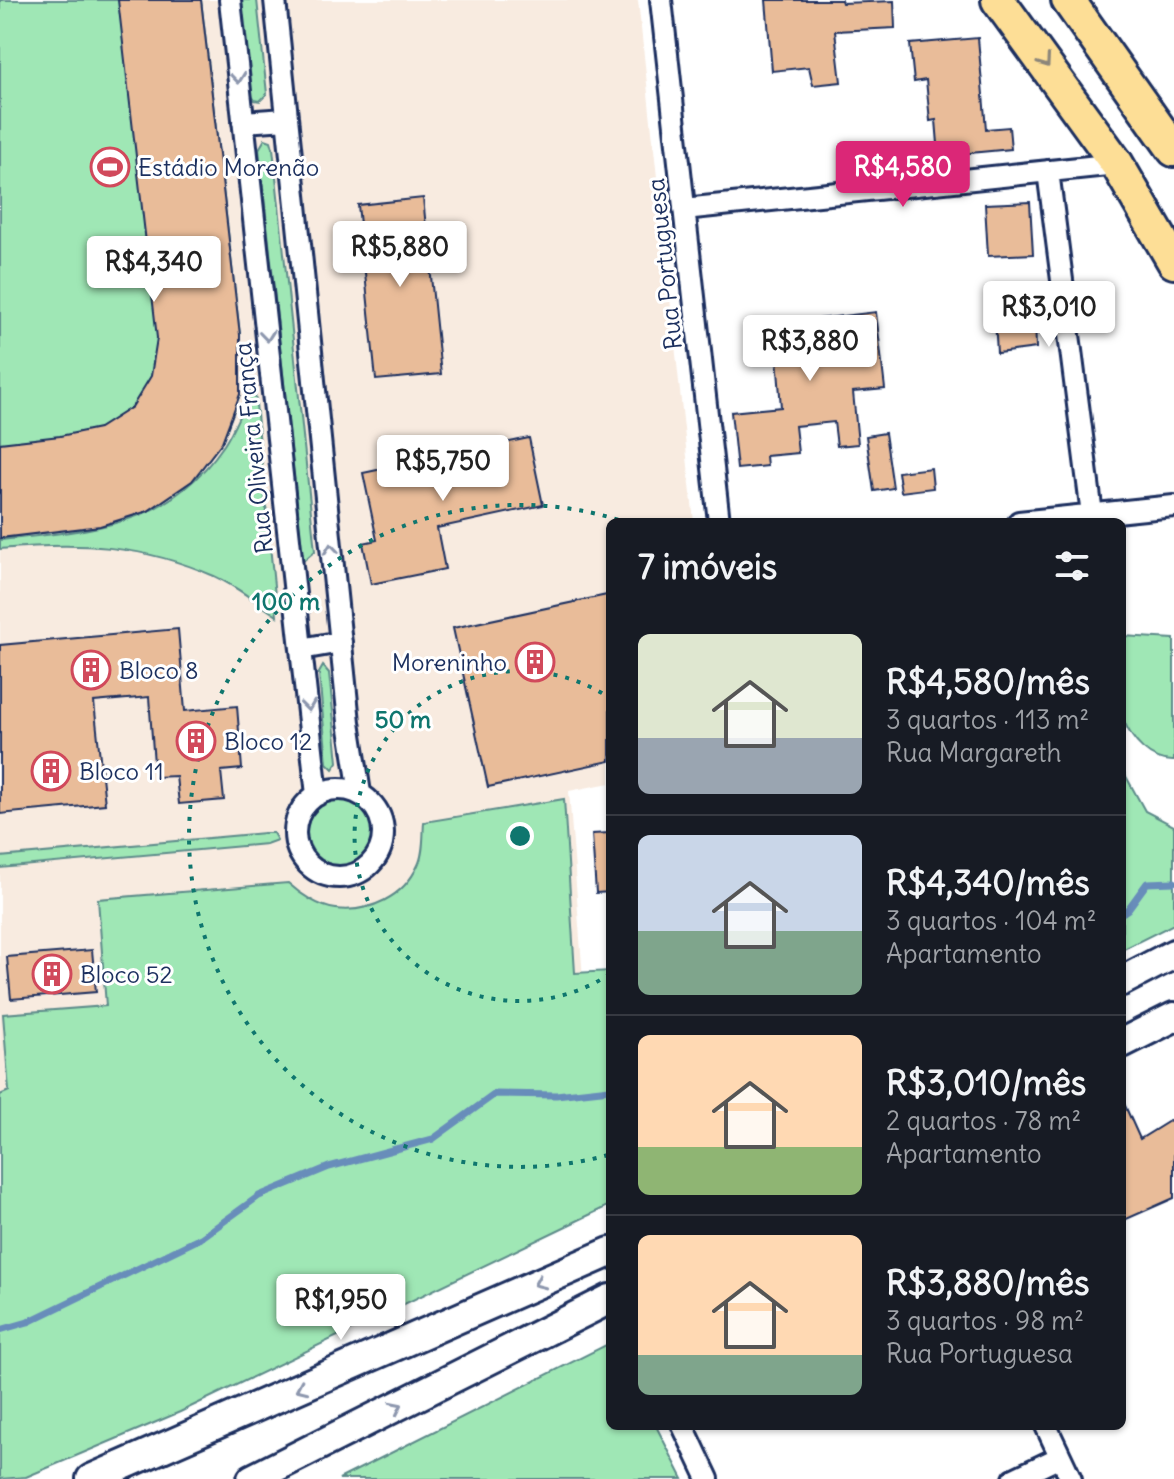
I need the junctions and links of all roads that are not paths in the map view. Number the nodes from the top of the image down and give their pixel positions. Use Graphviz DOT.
graph roads {
  1 [pos="230,0"];
  2 [pos="275,0"];
  3 [pos="661,0"];
  4 [pos="998,0"];
  5 [pos="1068,0"];
  6 [pos="286,119"];
  7 [pos="243,122"];
  8 [pos="1174,150"];
  9 [pos="1117,164"];
  10 [pos="1048,171"];
  11 [pos="684,209"];
  12 [pos="1174,262"];
  13 [pos="1174,506"];
  14 [pos="719,518"];
  15 [pos="1093,518"];
  16 [pos="341,642"];
  17 [pos="301,649"];
  18 [pos="360,793"];
  19 [pos="317,795"];
  20 [pos="1174,954"];
  21 [pos="1126,979"];
  22 [pos="1174,1017"];
  23 [pos="1126,1041"];
  24 [pos="606,1254"];
  25 [pos="606,1301"];
  26 [pos="685,1430"];
  27 [pos="1048,1430"];
  28 [pos="1060,1457"];
  29 [pos="91,1479"];
  30 [pos="252,1479"];
  31 [pos="708,1479"];
  32 [pos="1014,1479"];
  33 [pos="1071,1479"];
  1 -- 7 [label="street, Rua Oliveira França, one-way"];
  2 -- 6 [label="street"];
  3 -- 11 [label="street, Rua Portuguesa"];
  4 -- 9 [label="main road, one-way"];
  5 -- 8 [label="main road"];
  6 -- 7 [label="street"];
  16 -- 6 [label="street, one-way"];
  7 -- 17 [label="street, Rua Oliveira França, one-way"];
  9 -- 10 [label="street"];
  9 -- 12 [label="main road"];
  10 -- 11 [label="street"];
  10 -- 15 [label="street"];
  11 -- 14 [label="street, Rua Portuguesa"];
  13 -- 15 [label="street"];
  16 -- 17 [label="street"];
  16 -- 18 [label="street"];
  17 -- 19 [label="street, Rua Oliveira França, one-way"];
  18 -- 19 [label="street"];
  18 -- 19 [label="street"];
  20 -- 21 [label="main road"];
  22 -- 23 [label="main road"];
  24 -- 29 [label="main road, one-way"];
  30 -- 25 [label="main road, one-way"];
  26 -- 31 [label="street"];
  27 -- 28 [label="street"];
  28 -- 32 [label="street"];
  28 -- 33 [label="street"];
}
